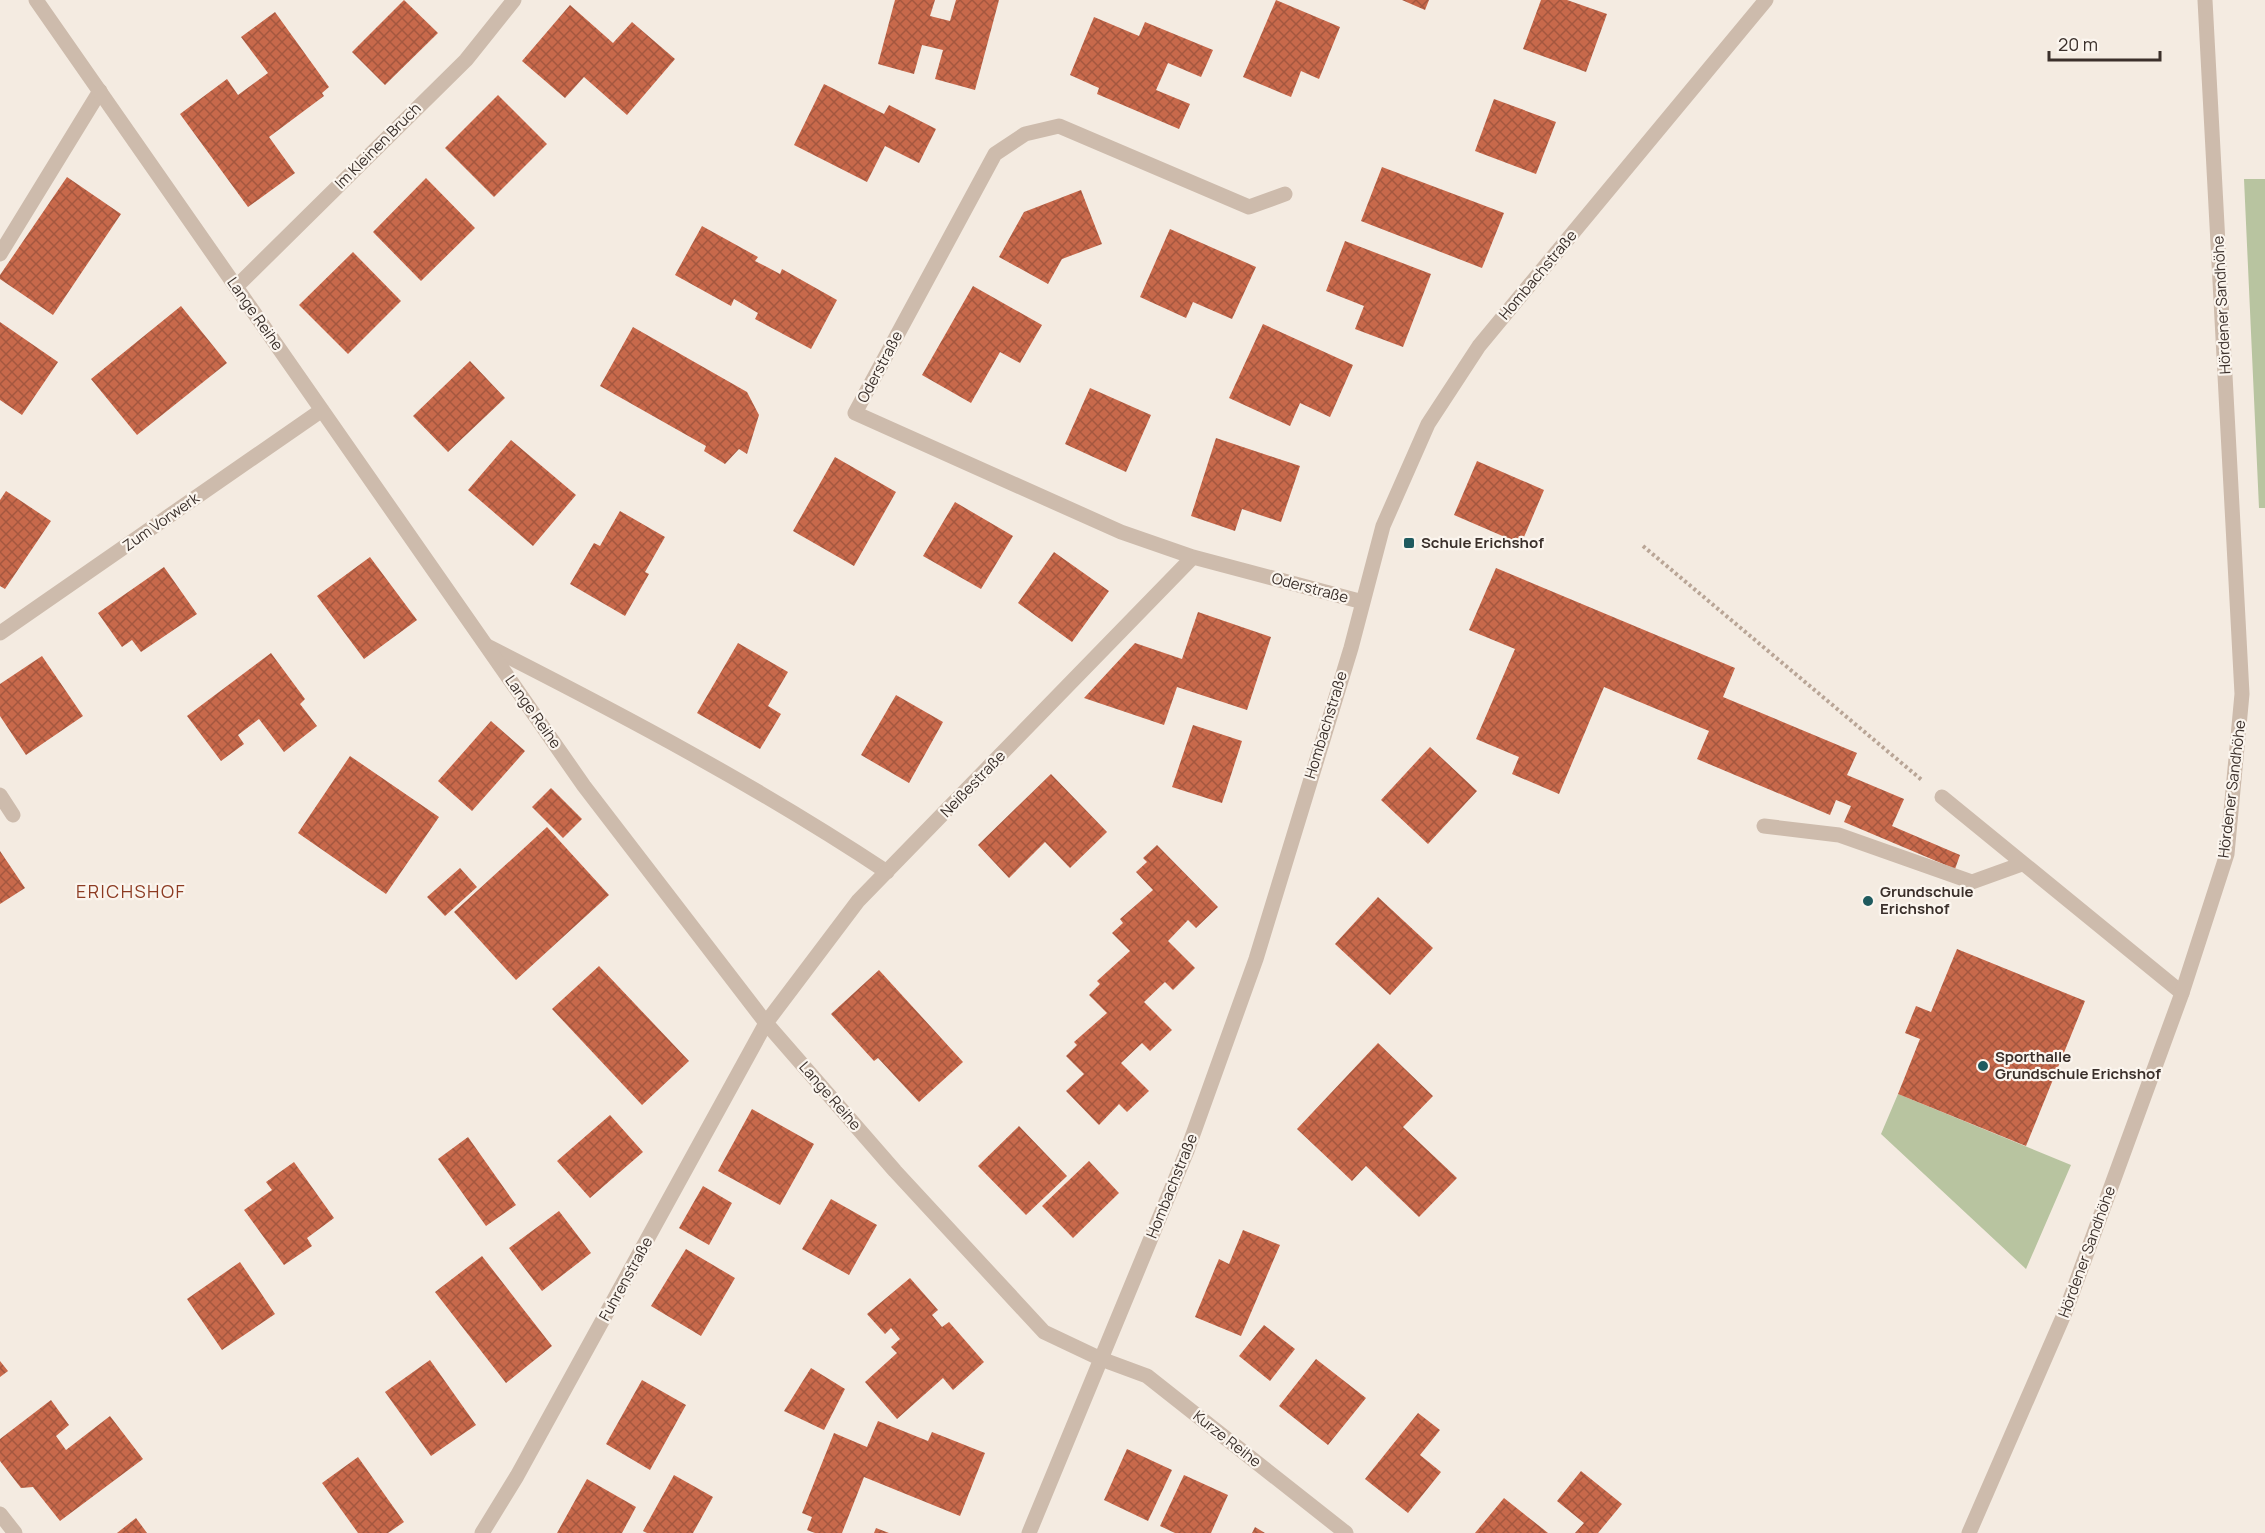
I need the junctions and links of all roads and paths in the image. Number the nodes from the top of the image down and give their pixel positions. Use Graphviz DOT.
graph roads {
  1 [pos="36,0"];
  2 [pos="514,0"];
  3 [pos="1766,0"];
  4 [pos="2205,0"];
  5 [pos="100,91"];
  6 [pos="1285,194"];
  7 [pos="0,254"];
  8 [pos="236,287"];
  9 [pos="322,410"];
  10 [pos="1643,546"];
  11 [pos="1193,557"];
  12 [pos="1363,602"];
  13 [pos="0,633"];
  14 [pos="487,646"];
  15 [pos="0,795"];
  16 [pos="1942,797"];
  17 [pos="13,815"];
  18 [pos="1764,826"];
  19 [pos="2022,864"];
  20 [pos="887,872"];
  21 [pos="2182,993"];
  22 [pos="766,1023"];
  23 [pos="1101,1359"];
  24 [pos="0,1514"];
  25 [pos="15,1533"];
  26 [pos="482,1533"];
  27 [pos="1029,1533"];
  28 [pos="1346,1533"];
  29 [pos="1969,1533"];
  1 -- 5 [label="street, Lange Reihe"];
  2 -- 8 [label="street, Im Kleinen Bruch"];
  3 -- 12 [label="street, Hombachstraße"];
  4 -- 21 [label="street, Hördener Sandhöhe"];
  5 -- 7 [label="street"];
  5 -- 8 [label="street, Lange Reihe"];
  6 -- 11 [label="street, Oderstraße"];
  8 -- 9 [label="street, Lange Reihe"];
  9 -- 13 [label="street, Zum Vorwerk"];
  9 -- 14 [label="street, Lange Reihe"];
  10 -- 16 [label="path"];
  11 -- 12 [label="street, Oderstraße"];
  11 -- 20 [label="street, Neißestraße"];
  12 -- 23 [label="street, Hombachstraße"];
  14 -- 20 [label="street"];
  14 -- 22 [label="street, Lange Reihe"];
  15 -- 17 [label="street"];
  16 -- 19 [label="street"];
  18 -- 19 [label="street"];
  19 -- 21 [label="street"];
  20 -- 22 [label="street, Neißestraße"];
  21 -- 29 [label="street, Hördener Sandhöhe"];
  22 -- 23 [label="street, Lange Reihe"];
  22 -- 26 [label="street, Fuhrenstraße"];
  23 -- 27 [label="street, Hombachstraße"];
  23 -- 28 [label="street, Kurze Reihe"];
  24 -- 25 [label="street"];
}
